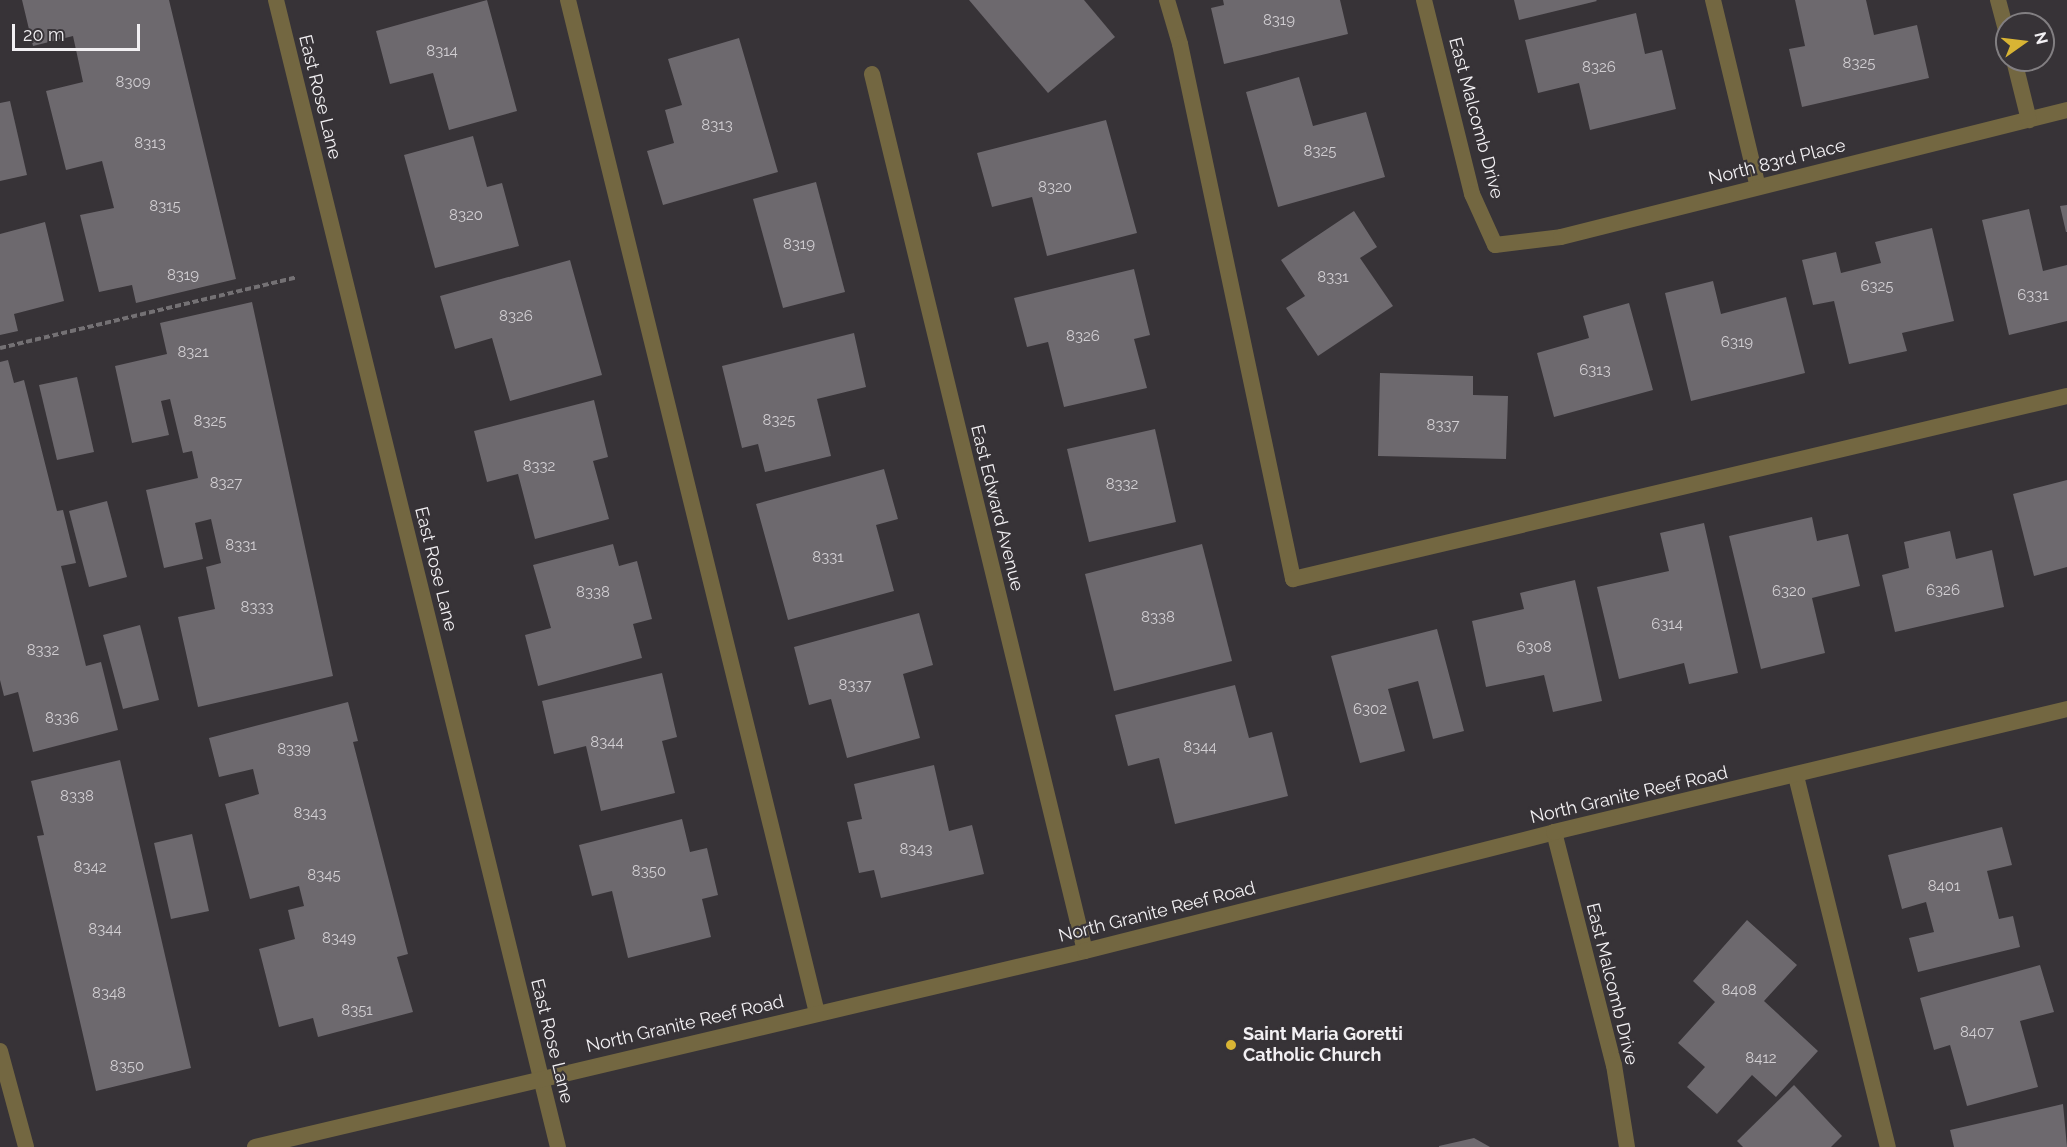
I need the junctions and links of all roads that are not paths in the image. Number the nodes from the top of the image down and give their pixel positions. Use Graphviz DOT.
graph roads {
  1 [pos="276,0"];
  2 [pos="568,0"];
  3 [pos="1167,0"];
  4 [pos="1424,0"];
  5 [pos="1713,0"];
  6 [pos="2017,72"];
  7 [pos="872,74"];
  8 [pos="2067,110"];
  9 [pos="2029,120"];
  10 [pos="1758,187"];
  11 [pos="1495,245"];
  12 [pos="2067,396"];
  13 [pos="2066,712"];
  14 [pos="1796,776"];
  15 [pos="1554,832"];
  16 [pos="1085,951"];
  17 [pos="817,1013"];
  18 [pos="0,1051"];
  19 [pos="541,1077"];
  20 [pos="26,1147"];
  21 [pos="255,1147"];
  22 [pos="558,1147"];
  23 [pos="1627,1147"];
  24 [pos="1888,1147"];
  1 -- 19 [label="street, East Rose Lane"];
  2 -- 17 [label="street"];
  3 -- 12 [label="street"];
  4 -- 11 [label="street, East Malcomb Drive"];
  5 -- 10 [label="street"];
  6 -- 9 [label="street"];
  7 -- 16 [label="street, East Edward Avenue"];
  8 -- 9 [label="street, North 83rd Place"];
  9 -- 10 [label="street, North 83rd Place"];
  10 -- 11 [label="street, North 83rd Place"];
  13 -- 14 [label="street, North Granite Reef Road"];
  14 -- 15 [label="street, North Granite Reef Road"];
  14 -- 24 [label="street"];
  15 -- 16 [label="street, North Granite Reef Road"];
  15 -- 23 [label="street, East Malcomb Drive"];
  16 -- 17 [label="street, North Granite Reef Road"];
  17 -- 19 [label="street, North Granite Reef Road"];
  18 -- 20 [label="street"];
  19 -- 21 [label="street, North Granite Reef Road"];
  19 -- 22 [label="street, East Rose Lane"];
}
